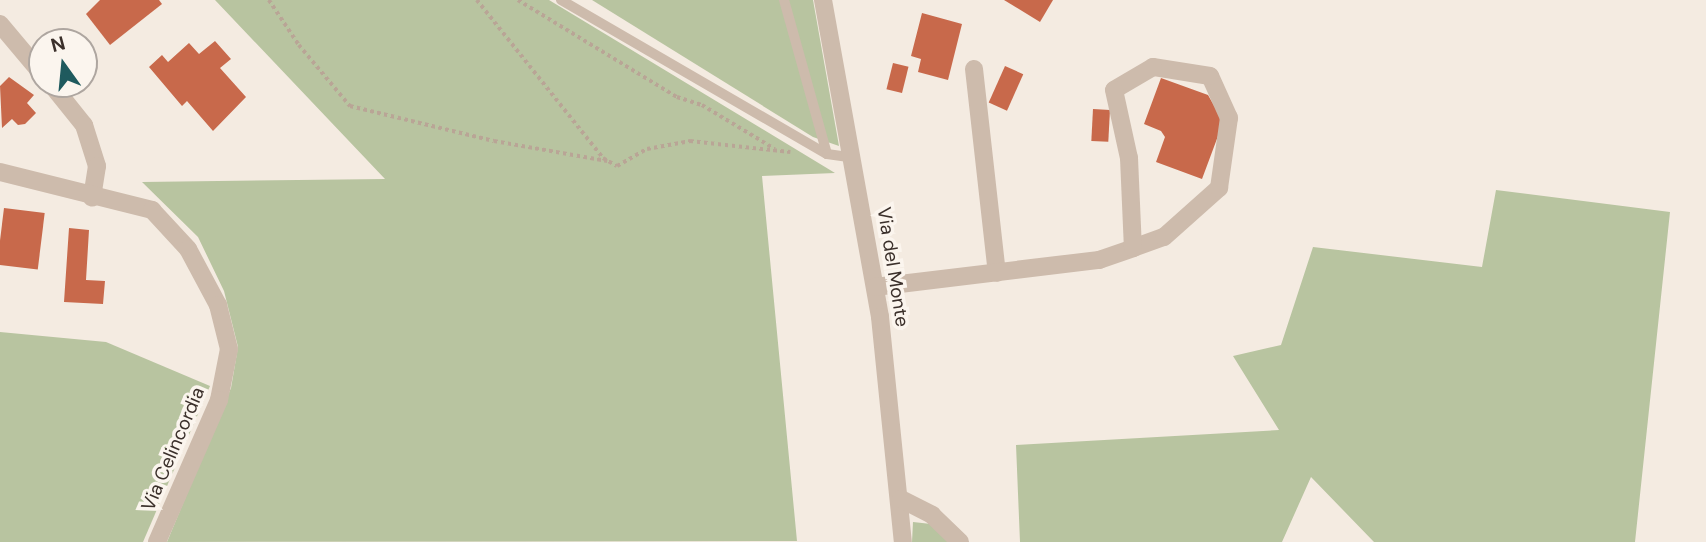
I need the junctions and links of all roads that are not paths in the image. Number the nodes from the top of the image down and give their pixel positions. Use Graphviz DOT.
graph roads {
  1 [pos="561,0"];
  2 [pos="784,0"];
  3 [pos="823,0"];
  4 [pos="0,24"];
  5 [pos="28,57"];
  6 [pos="974,69"];
  7 [pos="63,98"];
  8 [pos="827,154"];
  9 [pos="855,158"];
  10 [pos="0,172"];
  11 [pos="92,198"];
  12 [pos="1133,248"];
  13 [pos="997,273"];
  14 [pos="875,288"];
  15 [pos="901,499"];
  16 [pos="157,542"];
  17 [pos="903,542"];
  18 [pos="960,542"];
  1 -- 8 [label="lane"];
  2 -- 8 [label="lane"];
  3 -- 9 [label="street, Via del Monte"];
  4 -- 5 [label="street"];
  6 -- 13 [label="street"];
  7 -- 11 [label="street"];
  8 -- 9 [label="lane"];
  9 -- 14 [label="street, Via del Monte"];
  10 -- 11 [label="street, Via Celincordia"];
  11 -- 16 [label="street, Via Celincordia"];
  12 -- 12 [label="street"];
  12 -- 13 [label="street"];
  13 -- 14 [label="street"];
  14 -- 15 [label="street, Via del Monte"];
  15 -- 17 [label="street, Via del Monte"];
  15 -- 18 [label="street"];
}
